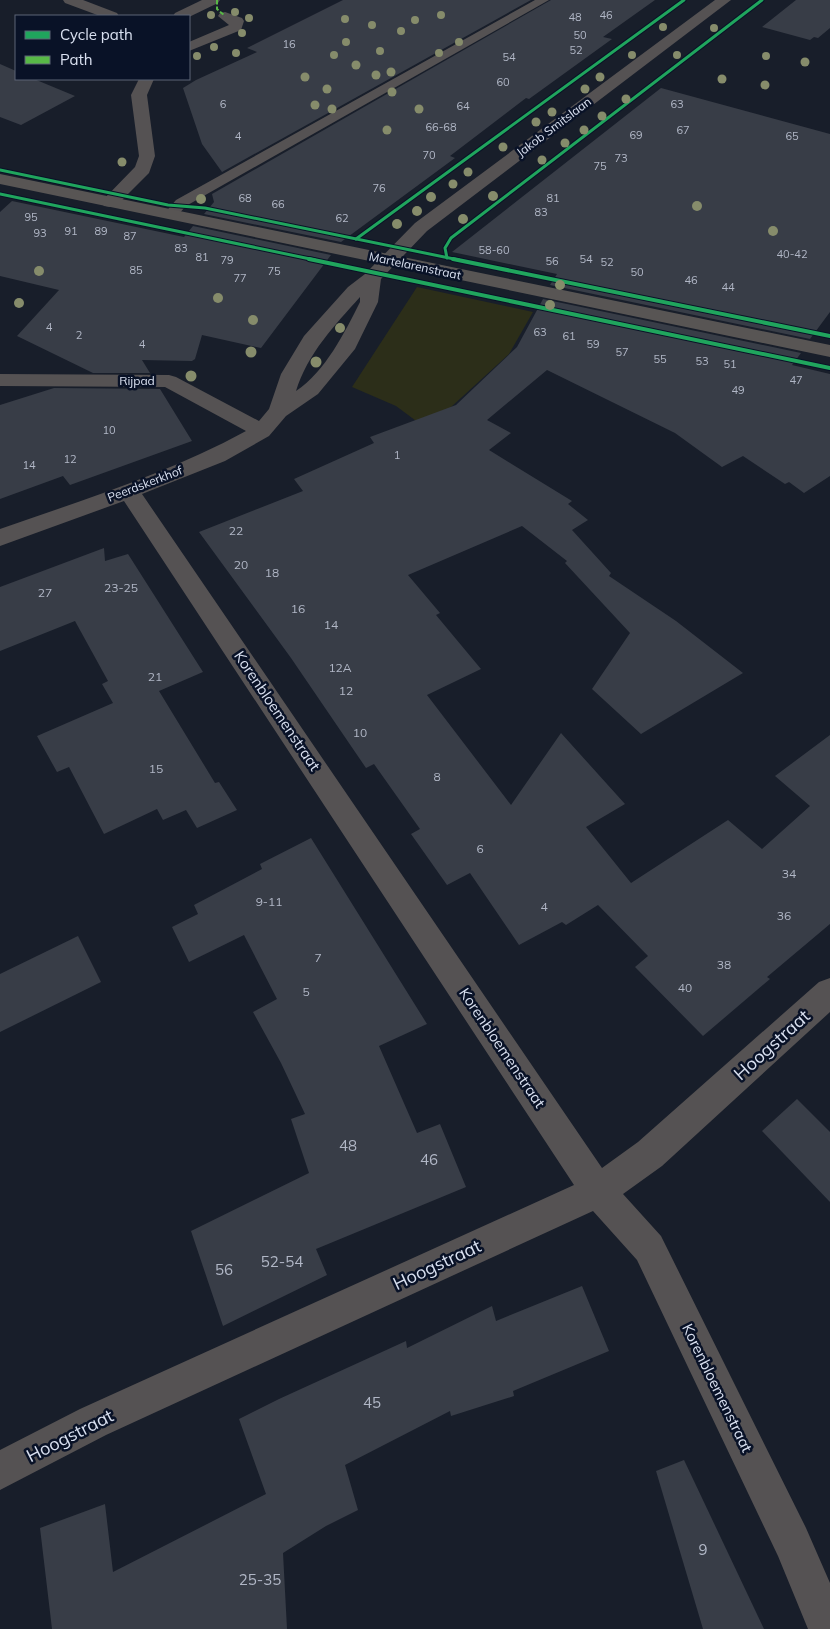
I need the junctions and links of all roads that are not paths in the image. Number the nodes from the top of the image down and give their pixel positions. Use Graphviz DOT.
graph roads {
  1 [pos="70,0"];
  2 [pos="213,0"];
  3 [pos="543,0"];
  4 [pos="724,0"];
  5 [pos="109,15"];
  6 [pos="182,15"];
  7 [pos="225,16"];
  8 [pos="190,47"];
  9 [pos="146,80"];
  10 [pos="0,179"];
  11 [pos="110,202"];
  12 [pos="170,215"];
  13 [pos="390,260"];
  14 [pos="372,278"];
  15 [pos="830,352"];
  16 [pos="0,380"];
  17 [pos="279,412"];
  18 [pos="262,430"];
  19 [pos="129,491"];
  20 [pos="0,538"];
  21 [pos="830,992"];
  22 [pos="598,1191"];
  23 [pos="0,1471"];
  24 [pos="829,1629"];
  1 -- 5 [label="street"];
  2 -- 6 [label="street"];
  3 -- 12 [label="lane"];
  4 -- 13 [label="street, Jakob Smitslaan"];
  7 -- 8 [label="street"];
  9 -- 11 [label="street"];
  10 -- 11 [label="main road, Martelarenstraat"];
  11 -- 12 [label="main road, Martelarenstraat"];
  12 -- 13 [label="main road, Martelarenstraat"];
  13 -- 14 [label="street, Peerdskerkhof"];
  13 -- 15 [label="main road, Martelarenstraat"];
  14 -- 17 [label="street, Peerdskerkhof"];
  14 -- 17 [label="street, Peerdskerkhof"];
  16 -- 18 [label="street, Rijpad"];
  17 -- 18 [label="street, Peerdskerkhof"];
  18 -- 19 [label="street, Peerdskerkhof"];
  19 -- 20 [label="street, Peerdskerkhof"];
  19 -- 22 [label="street, Korenbloemenstraat"];
  21 -- 22 [label="street, Hoogstraat"];
  22 -- 23 [label="street, Hoogstraat"];
  22 -- 24 [label="street, Korenbloemenstraat"];
}
